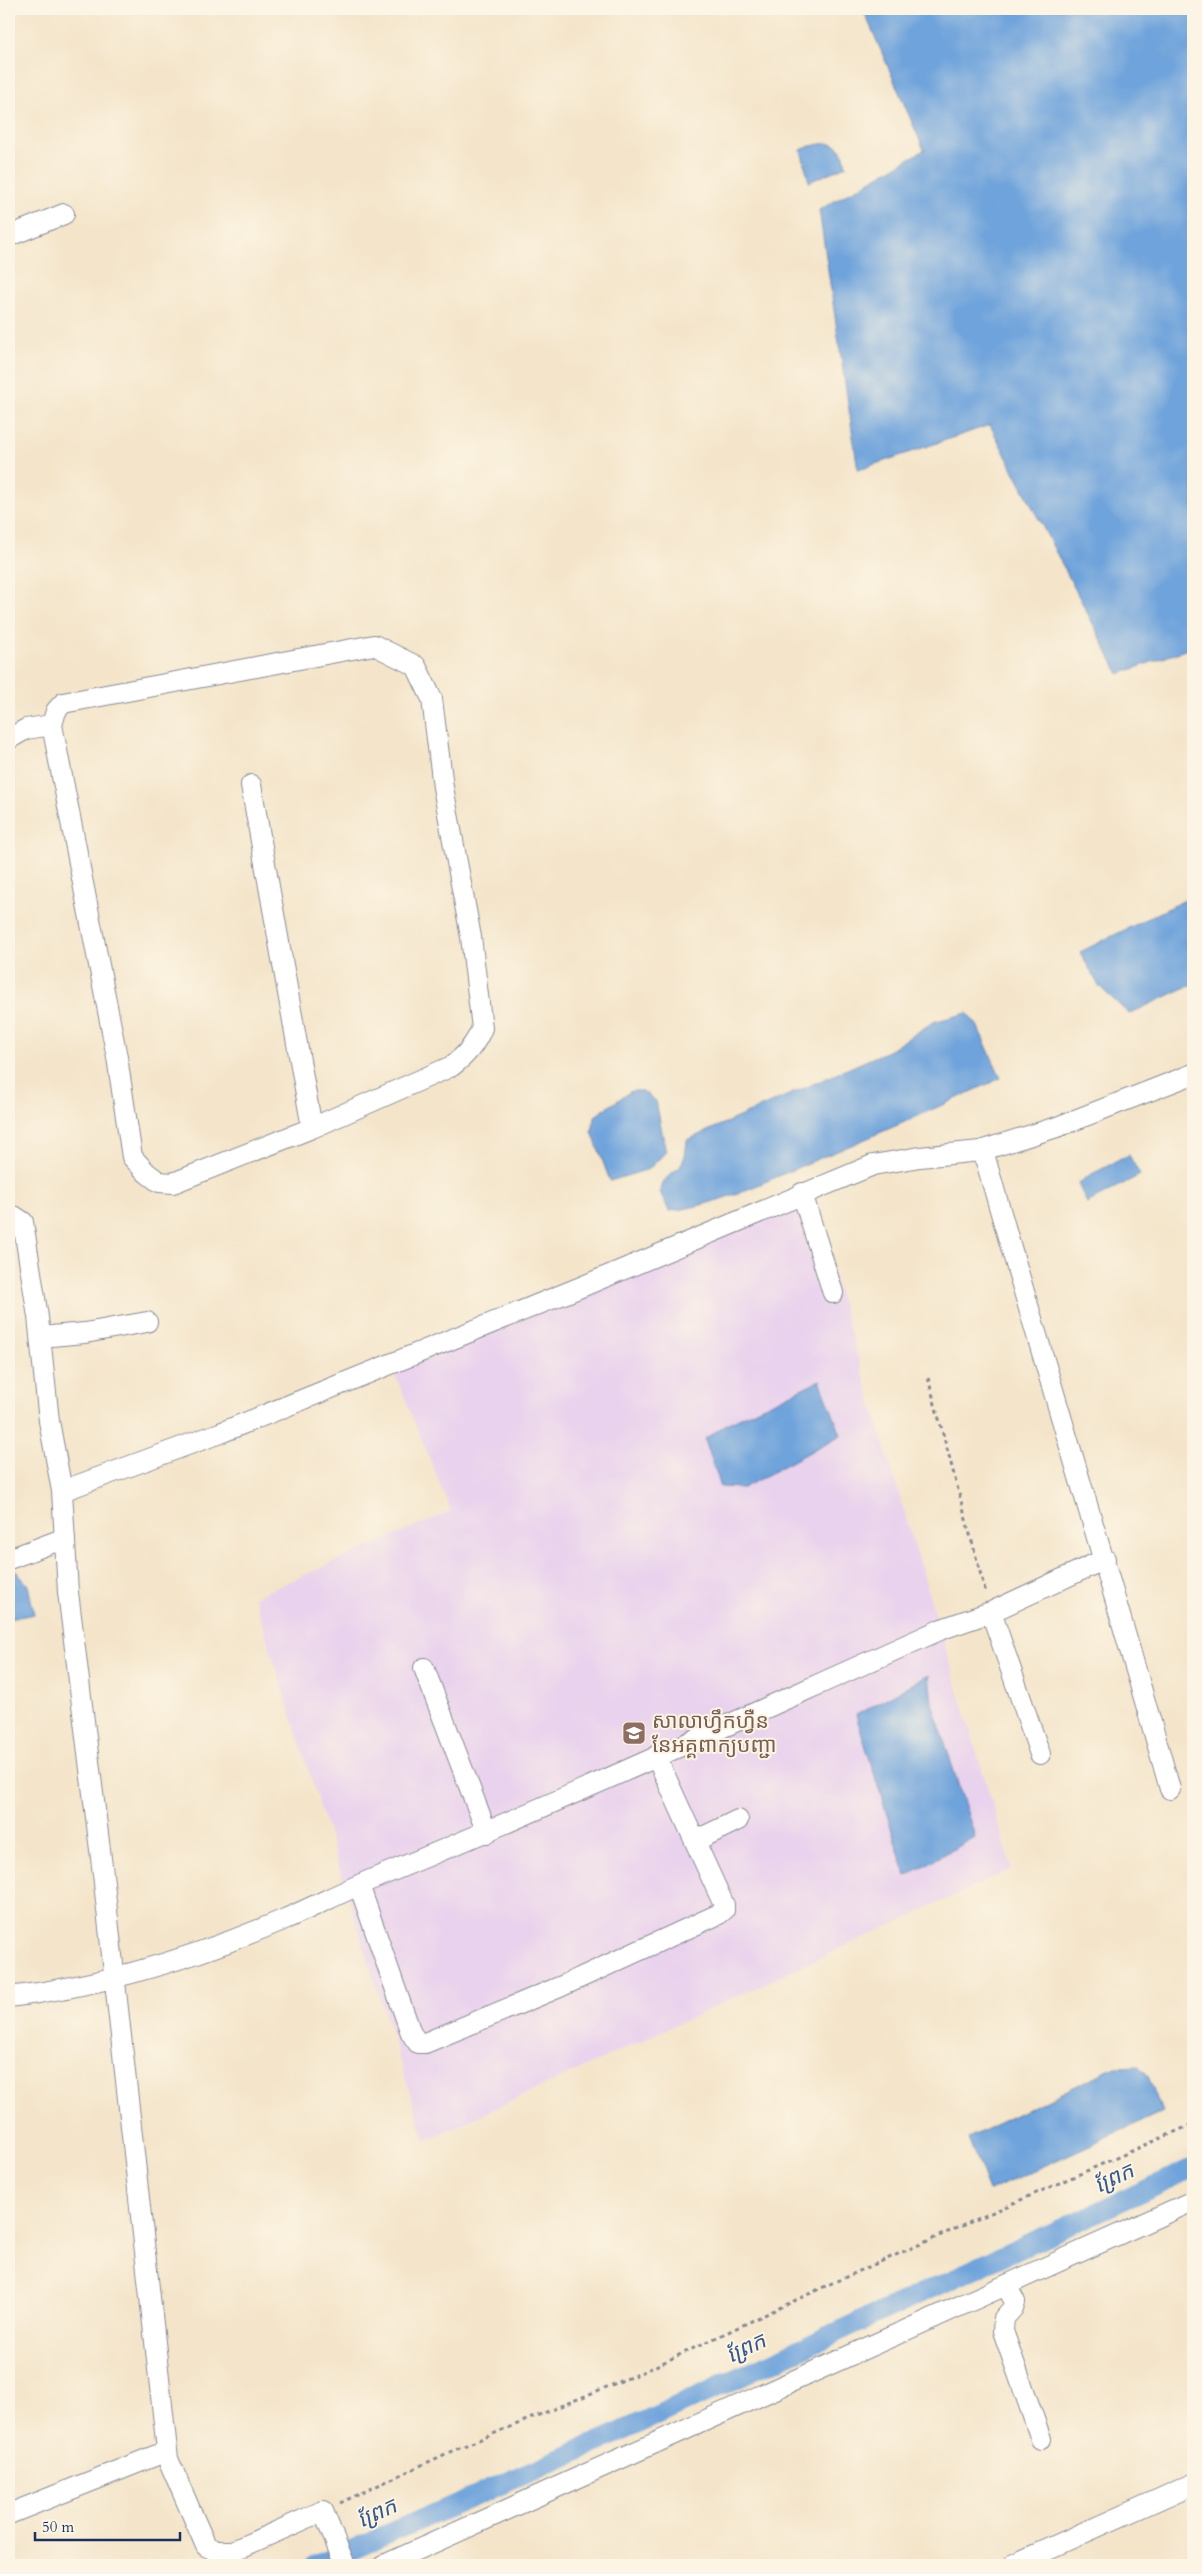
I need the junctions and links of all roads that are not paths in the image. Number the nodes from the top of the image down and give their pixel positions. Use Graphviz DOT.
graph roads {
  1 [pos="64,214"];
  2 [pos="9,236"];
  3 [pos="52,725"];
  4 [pos="18,727"];
  5 [pos="9,739"];
  6 [pos="251,785"];
  7 [pos="1193,1074"];
  8 [pos="312,1128"];
  9 [pos="980,1151"];
  10 [pos="802,1193"];
  11 [pos="9,1217"];
  12 [pos="834,1293"];
  13 [pos="147,1322"];
  14 [pos="40,1337"];
  15 [pos="62,1491"];
  16 [pos="66,1538"];
  17 [pos="9,1559"];
  18 [pos="1105,1559"];
  19 [pos="991,1612"];
  20 [pos="424,1668"];
  21 [pos="1040,1754"];
  22 [pos="656,1756"];
  23 [pos="1170,1789"];
  24 [pos="738,1820"];
  25 [pos="487,1832"];
  26 [pos="695,1841"];
  27 [pos="359,1885"];
  28 [pos="115,1978"];
  29 [pos="9,1998"];
  30 [pos="1193,2202"];
  31 [pos="1006,2285"];
  32 [pos="1041,2439"];
  33 [pos="167,2451"];
  34 [pos="1193,2484"];
  35 [pos="9,2514"];
  36 [pos="345,2565"];
  37 [pos="384,2565"];
  38 [pos="1012,2565"];
  1 -- 2 [label="street"];
  3 -- 4 [label="street"];
  3 -- 8 [label="street"];
  3 -- 8 [label="street"];
  4 -- 5 [label="street"];
  6 -- 8 [label="street"];
  7 -- 9 [label="street"];
  9 -- 10 [label="street"];
  9 -- 18 [label="street"];
  10 -- 12 [label="street"];
  10 -- 15 [label="street"];
  11 -- 14 [label="street"];
  13 -- 14 [label="street"];
  14 -- 15 [label="street"];
  15 -- 16 [label="street"];
  16 -- 17 [label="street"];
  16 -- 28 [label="street"];
  18 -- 19 [label="street"];
  18 -- 23 [label="street"];
  19 -- 21 [label="street"];
  19 -- 22 [label="street"];
  20 -- 25 [label="street"];
  22 -- 25 [label="street"];
  22 -- 26 [label="street"];
  24 -- 26 [label="street"];
  25 -- 27 [label="street"];
  26 -- 27 [label="street"];
  27 -- 28 [label="street"];
  28 -- 29 [label="street"];
  28 -- 33 [label="street"];
  30 -- 31 [label="street"];
  31 -- 32 [label="street"];
  31 -- 37 [label="street"];
  33 -- 35 [label="street"];
  33 -- 36 [label="street"];
  34 -- 38 [label="street"];
}
